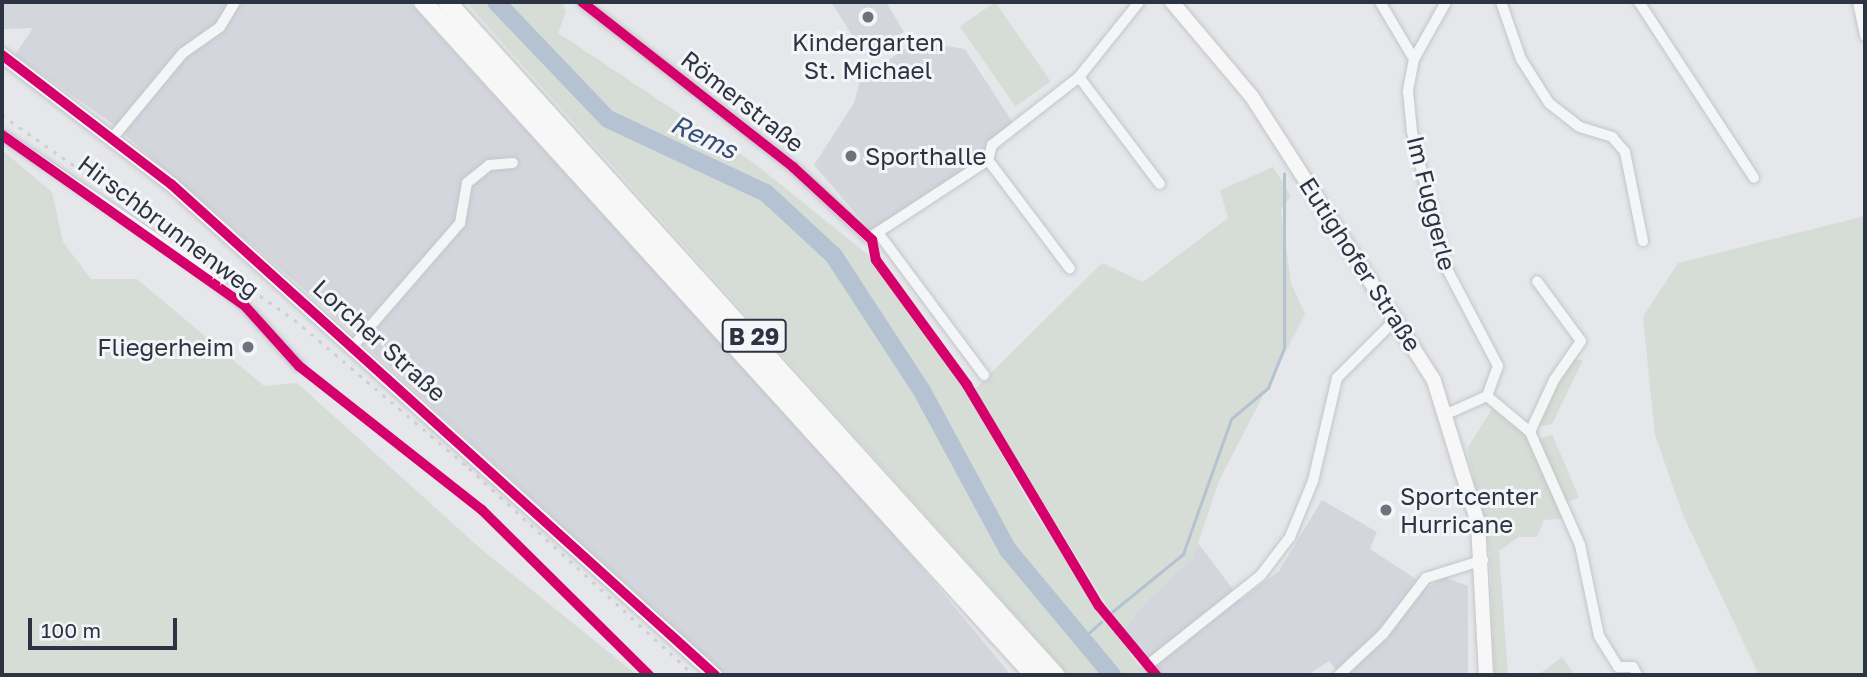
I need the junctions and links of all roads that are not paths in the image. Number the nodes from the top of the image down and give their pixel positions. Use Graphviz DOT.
graph roads {
  1 [pos="235,2"];
  2 [pos="423,2"];
  3 [pos="447,2"];
  4 [pos="582,2"];
  5 [pos="1139,2"];
  6 [pos="1172,2"];
  7 [pos="1380,2"];
  8 [pos="1446,2"];
  9 [pos="1501,2"];
  10 [pos="1639,2"];
  11 [pos="1858,2"];
  12 [pos="1865,36"];
  13 [pos="2,55"];
  14 [pos="1414,59"];
  15 [pos="1079,77"];
  16 [pos="2,135"];
  17 [pos="114,136"];
  18 [pos="988,160"];
  19 [pos="513,163"];
  20 [pos="1754,178"];
  21 [pos="1160,184"];
  22 [pos="876,237"];
  23 [pos="1643,242"];
  24 [pos="1070,270"];
  25 [pos="1537,281"];
  26 [pos="1397,318"];
  27 [pos="354,345"];
  28 [pos="299,366"];
  29 [pos="984,375"];
  30 [pos="1488,396"];
  31 [pos="1447,414"];
  32 [pos="1530,432"];
  33 [pos="1483,560"];
  34 [pos="715,675"];
  35 [pos="1034,675"];
  36 [pos="1055,675"];
  37 [pos="1156,675"];
  38 [pos="1339,675"];
  39 [pos="1486,675"];
  40 [pos="1637,675"];
  1 -- 17 [label="street"];
  2 -- 35 [label="highway, B 29"];
  3 -- 36 [label="highway, B 29"];
  4 -- 22 [label="street, Römerstraße"];
  5 -- 15 [label="street"];
  6 -- 26 [label="street, Eutighofer Straße"];
  7 -- 14 [label="street"];
  8 -- 14 [label="street, Im Fuggerle"];
  9 -- 23 [label="street"];
  10 -- 20 [label="street"];
  11 -- 12 [label="street"];
  13 -- 17 [label="street, Lorcher Straße"];
  14 -- 30 [label="street, Im Fuggerle"];
  15 -- 18 [label="street"];
  15 -- 21 [label="street"];
  16 -- 28 [label="street, Hirschbrunnenweg"];
  17 -- 27 [label="street, Lorcher Straße"];
  18 -- 22 [label="street"];
  18 -- 24 [label="street"];
  19 -- 27 [label="street"];
  22 -- 29 [label="street, Römerstraße"];
  25 -- 32 [label="street"];
  26 -- 31 [label="street, Eutighofer Straße"];
  26 -- 37 [label="street"];
  27 -- 34 [label="street, Lorcher Straße"];
  30 -- 31 [label="street"];
  30 -- 32 [label="street"];
  31 -- 33 [label="street, Eutighofer Straße"];
  32 -- 40 [label="street"];
  33 -- 38 [label="street"];
  33 -- 39 [label="street, Eutighofer Straße"];
}
